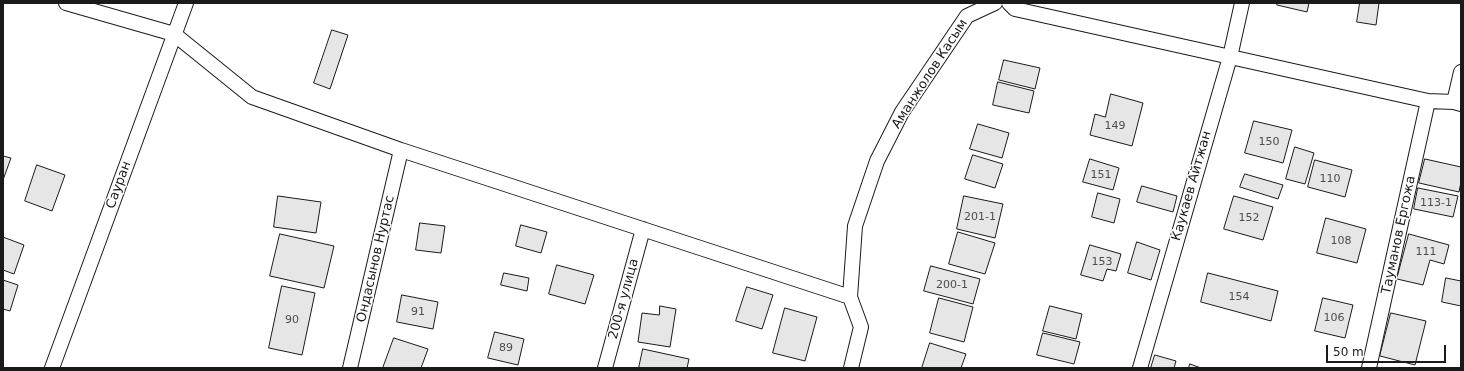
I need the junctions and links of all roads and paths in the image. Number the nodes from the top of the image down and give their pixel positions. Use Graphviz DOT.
graph roads {
  1 [pos="66,3"];
  2 [pos="186,3"];
  3 [pos="995,3"];
  4 [pos="1009,3"];
  5 [pos="1242,3"];
  6 [pos="174,34"];
  7 [pos="1230,57"];
  8 [pos="1461,72"];
  9 [pos="1428,101"];
  10 [pos="1457,103"];
  11 [pos="401,150"];
  12 [pos="643,229"];
  13 [pos="850,298"];
  14 [pos="52,368"];
  15 [pos="350,368"];
  16 [pos="605,368"];
  17 [pos="851,368"];
  18 [pos="1140,368"];
  19 [pos="1369,368"];
  1 -- 6 [label="street"];
  2 -- 6 [label="street, Сауран"];
  3 -- 13 [label="street, Аманжолов Касым"];
  4 -- 7 [label="street"];
  5 -- 7 [label="street, Каукаев Айтжан"];
  6 -- 11 [label="street"];
  6 -- 14 [label="street, Сауран"];
  7 -- 9 [label="street"];
  7 -- 18 [label="street, Каукаев Айтжан"];
  8 -- 10 [label="street"];
  9 -- 10 [label="street"];
  9 -- 19 [label="street, Тауманов Ергожа"];
  11 -- 12 [label="street"];
  11 -- 15 [label="street, Ондасынов Нуртас"];
  12 -- 13 [label="street"];
  12 -- 16 [label="street, 200-я улица"];
  13 -- 17 [label="street, Аманжолов Касым"];
}
